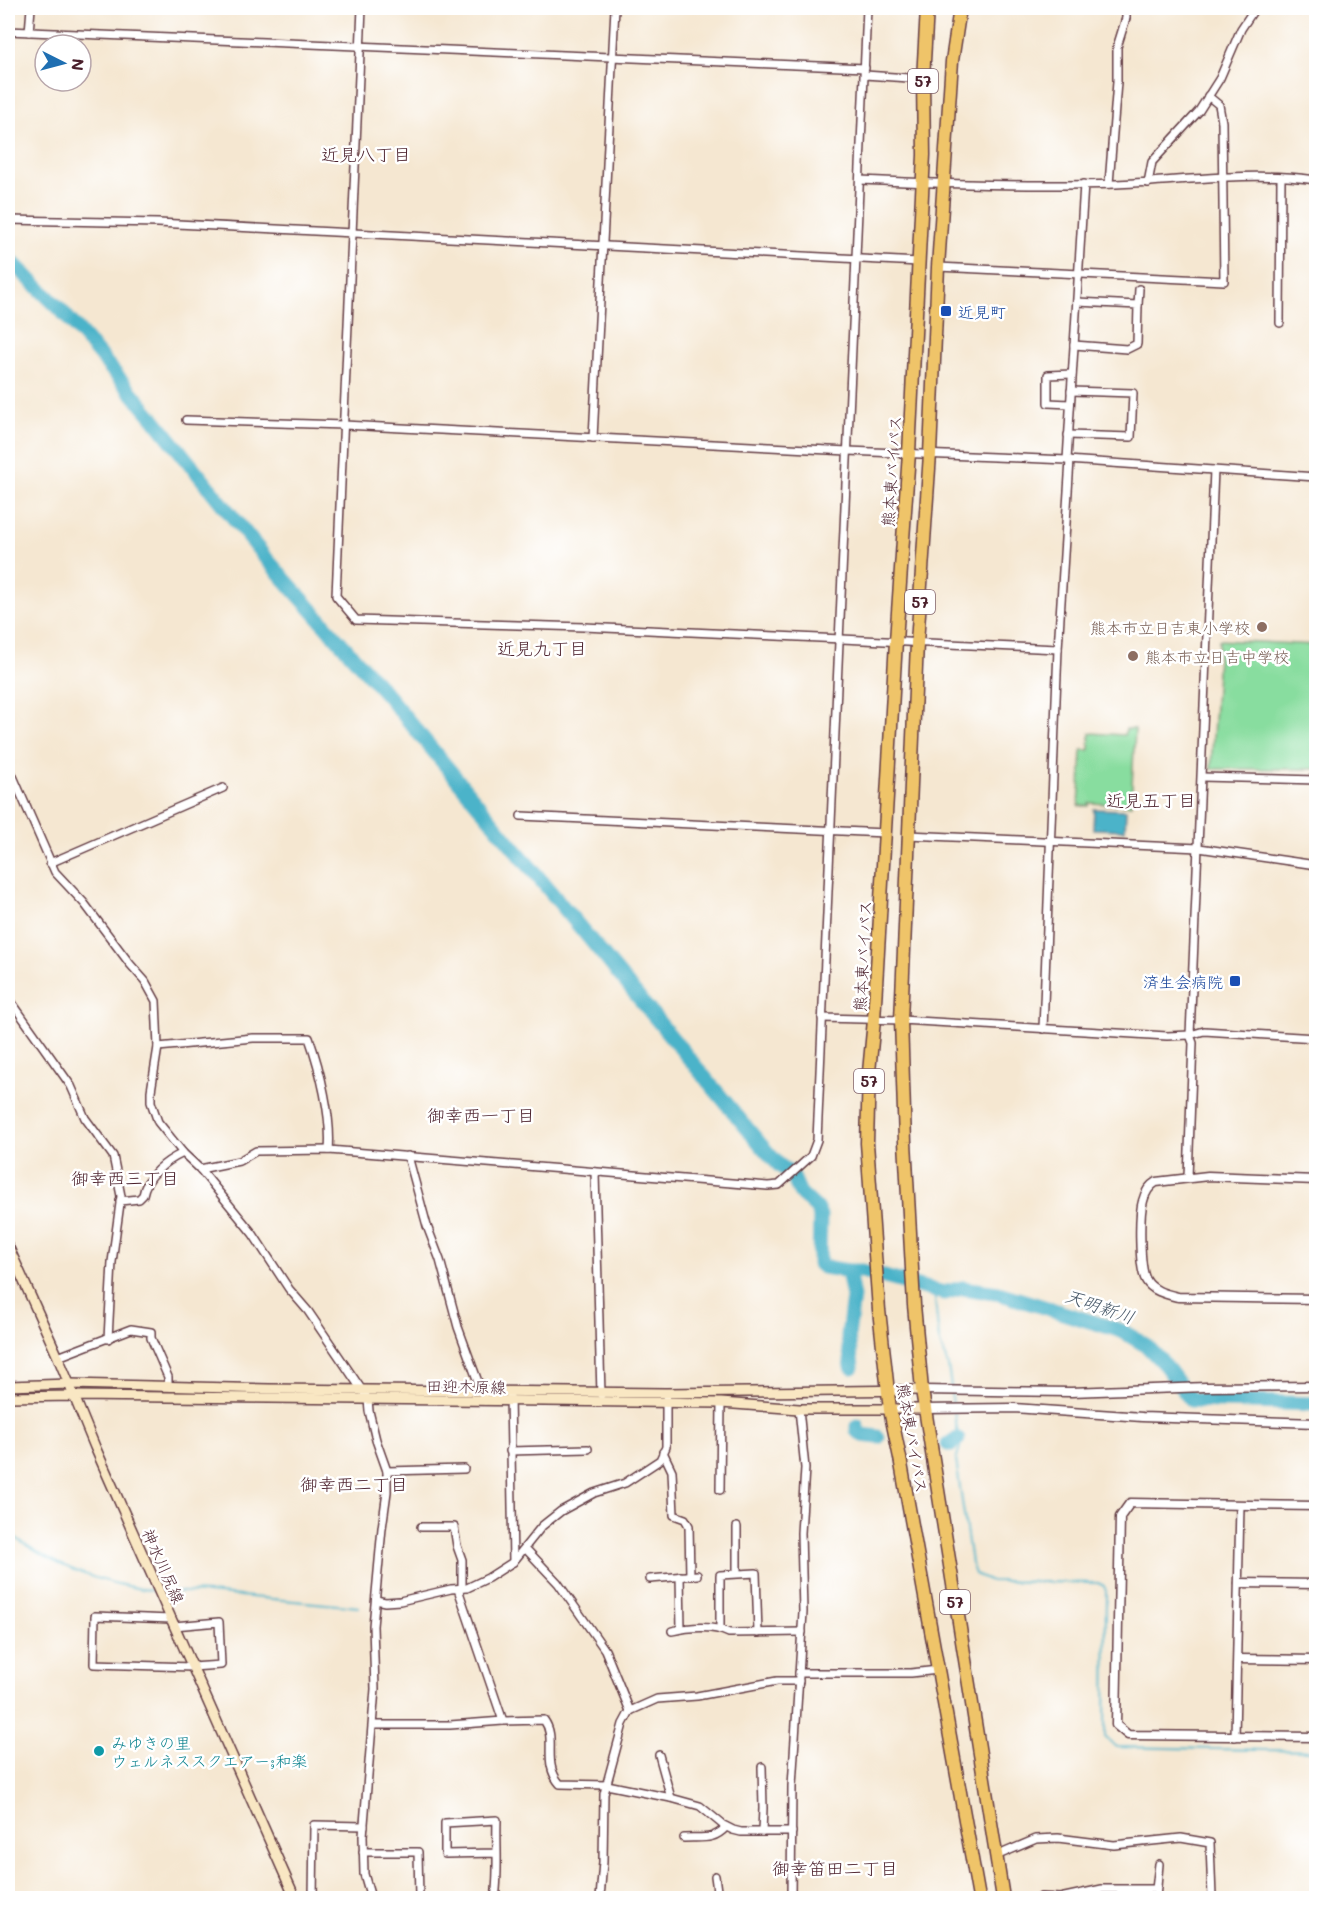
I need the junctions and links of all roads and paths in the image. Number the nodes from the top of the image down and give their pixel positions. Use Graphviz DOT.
graph roads {
  1 [pos="31,8"];
  2 [pos="362,8"];
  3 [pos="615,8"];
  4 [pos="867,8"];
  5 [pos="927,8"];
  6 [pos="934,8"];
  7 [pos="951,8"];
  8 [pos="960,8"];
  9 [pos="1126,8"];
  10 [pos="1254,8"];
  11 [pos="8,31"];
  12 [pos="30,32"];
  13 [pos="360,46"];
  14 [pos="612,58"];
  15 [pos="952,62"];
  16 [pos="865,72"];
  17 [pos="923,79"];
  18 [pos="1208,96"];
  19 [pos="924,155"];
  20 [pos="1281,177"];
  21 [pos="1223,178"];
  22 [pos="860,180"];
  23 [pos="1317,180"];
  24 [pos="922,183"];
  25 [pos="1148,183"];
  26 [pos="944,184"];
  27 [pos="1084,184"];
  28 [pos="1109,184"];
  29 [pos="8,220"];
  30 [pos="352,233"];
  31 [pos="603,246"];
  32 [pos="856,259"];
  33 [pos="919,262"];
  34 [pos="938,267"];
  35 [pos="1079,274"];
  36 [pos="1139,289"];
  37 [pos="1077,302"];
  38 [pos="1138,305"];
  39 [pos="1280,323"];
  40 [pos="1074,345"];
  41 [pos="1072,374"];
  42 [pos="1071,391"];
  43 [pos="1070,404"];
  44 [pos="186,420"];
  45 [pos="344,425"];
  46 [pos="1068,435"];
  47 [pos="593,438"];
  48 [pos="848,451"];
  49 [pos="909,453"];
  50 [pos="930,454"];
  51 [pos="1068,460"];
  52 [pos="1214,470"];
  53 [pos="1317,477"];
  54 [pos="840,639"];
  55 [pos="896,642"];
  56 [pos="917,643"];
  57 [pos="1058,650"];
  58 [pos="8,765"];
  59 [pos="1202,777"];
  60 [pos="1317,780"];
  61 [pos="223,788"];
  62 [pos="520,816"];
  63 [pos="832,831"];
  64 [pos="885,833"];
  65 [pos="908,835"];
  66 [pos="1050,842"];
  67 [pos="1199,848"];
  68 [pos="50,862"];
  69 [pos="1317,865"];
  70 [pos="8,997"];
  71 [pos="822,1018"];
  72 [pos="874,1020"];
  73 [pos="902,1020"];
  74 [pos="1043,1029"];
  75 [pos="1190,1035"];
  76 [pos="1317,1038"];
  77 [pos="158,1047"];
  78 [pos="329,1150"];
  79 [pos="183,1153"];
  80 [pos="408,1156"];
  81 [pos="200,1169"];
  82 [pos="595,1173"];
  83 [pos="1188,1177"];
  84 [pos="1317,1180"];
  85 [pos="120,1201"];
  86 [pos="8,1246"];
  87 [pos="1317,1299"];
  88 [pos="108,1339"];
  89 [pos="58,1357"];
  90 [pos="70,1384"];
  91 [pos="8,1386"];
  92 [pos="168,1386"];
  93 [pos="1317,1386"];
  94 [pos="361,1389"];
  95 [pos="482,1390"];
  96 [pos="510,1390"];
  97 [pos="922,1390"];
  98 [pos="888,1391"];
  99 [pos="666,1393"];
  100 [pos="75,1396"];
  101 [pos="8,1397"];
  102 [pos="601,1397"];
  103 [pos="368,1400"];
  104 [pos="485,1401"];
  105 [pos="510,1401"];
  106 [pos="666,1403"];
  107 [pos="721,1404"];
  108 [pos="799,1409"];
  109 [pos="924,1409"];
  110 [pos="890,1410"];
  111 [pos="1317,1423"];
  112 [pos="588,1449"];
  113 [pos="510,1451"];
  114 [pos="663,1452"];
  115 [pos="464,1468"];
  116 [pos="387,1471"];
  117 [pos="720,1490"];
  118 [pos="1240,1505"];
  119 [pos="1317,1506"];
  120 [pos="421,1527"];
  121 [pos="737,1527"];
  122 [pos="525,1548"];
  123 [pos="513,1562"];
  124 [pos="737,1573"];
  125 [pos="680,1576"];
  126 [pos="650,1579"];
  127 [pos="1239,1583"];
  128 [pos="1317,1584"];
  129 [pos="460,1588"];
  130 [pos="376,1600"];
  131 [pos="173,1623"];
  132 [pos="681,1629"];
  133 [pos="720,1629"];
  134 [pos="672,1631"];
  135 [pos="802,1632"];
  136 [pos="758,1633"];
  137 [pos="1238,1659"];
  138 [pos="1317,1660"];
  139 [pos="192,1667"];
  140 [pos="938,1670"];
  141 [pos="799,1677"];
  142 [pos="630,1711"];
  143 [pos="503,1721"];
  144 [pos="373,1725"];
  145 [pos="1235,1737"];
  146 [pos="1317,1737"];
  147 [pos="659,1755"];
  148 [pos="762,1767"];
  149 [pos="607,1785"];
  150 [pos="671,1798"];
  151 [pos="364,1826"];
  152 [pos="726,1827"];
  153 [pos="762,1832"];
  154 [pos="792,1832"];
  155 [pos="684,1838"];
  156 [pos="363,1852"];
  157 [pos="496,1853"];
  158 [pos="996,1856"];
  159 [pos="715,1876"];
  160 [pos="1130,1889"];
  161 [pos="1041,1897"];
  162 [pos="1065,1897"];
  163 [pos="295,1899"];
  164 [pos="313,1899"];
  165 [pos="371,1899"];
  166 [pos="419,1899"];
  167 [pos="495,1899"];
  168 [pos="600,1899"];
  169 [pos="718,1899"];
  170 [pos="791,1899"];
  171 [pos="980,1899"];
  172 [pos="1003,1899"];
  173 [pos="1131,1899"];
  174 [pos="1156,1899"];
  175 [pos="1212,1899"];
  1 -- 12 [label="street"];
  2 -- 13 [label="street"];
  3 -- 14 [label="street"];
  4 -- 16 [label="street"];
  5 -- 17 [label="highway, 熊本東バイパス / 57"];
  6 -- 19 [label="highway"];
  7 -- 15 [label="highway"];
  8 -- 15 [label="highway, 熊本東バイパス / 57"];
  9 -- 28 [label="street"];
  10 -- 18 [label="street"];
  11 -- 12 [label="street"];
  12 -- 13 [label="street"];
  13 -- 14 [label="street"];
  13 -- 30 [label="street"];
  14 -- 16 [label="street"];
  14 -- 31 [label="street"];
  15 -- 26 [label="highway, 熊本東バイパス / 57"];
  16 -- 17 [label="street"];
  16 -- 22 [label="street"];
  17 -- 19 [label="highway, 熊本東バイパス / 57"];
  18 -- 21 [label="street"];
  18 -- 25 [label="street"];
  19 -- 24 [label="highway, 熊本東バイパス / 57"];
  20 -- 21 [label="street"];
  20 -- 23 [label="street"];
  20 -- 39 [label="street"];
  21 -- 25 [label="street"];
  21 -- 35 [label="street"];
  22 -- 24 [label="street"];
  22 -- 32 [label="street"];
  24 -- 26 [label="street"];
  24 -- 33 [label="highway, 熊本東バイパス / 57"];
  25 -- 28 [label="street"];
  26 -- 27 [label="street"];
  26 -- 34 [label="highway, 熊本東バイパス / 57"];
  27 -- 28 [label="street"];
  27 -- 35 [label="street"];
  29 -- 30 [label="street"];
  30 -- 31 [label="street"];
  30 -- 45 [label="street"];
  31 -- 32 [label="street"];
  31 -- 47 [label="street"];
  32 -- 33 [label="street"];
  32 -- 48 [label="street"];
  33 -- 49 [label="highway, 熊本東バイパス / 57"];
  34 -- 35 [label="street"];
  34 -- 50 [label="highway, 熊本東バイパス / 57"];
  35 -- 37 [label="street"];
  36 -- 38 [label="street"];
  37 -- 38 [label="street"];
  37 -- 40 [label="street"];
  38 -- 40 [label="street"];
  40 -- 41 [label="street"];
  41 -- 42 [label="street"];
  41 -- 43 [label="street"];
  42 -- 43 [label="street"];
  42 -- 46 [label="street"];
  43 -- 46 [label="street"];
  44 -- 45 [label="street"];
  45 -- 47 [label="street"];
  45 -- 54 [label="street"];
  46 -- 51 [label="street"];
  47 -- 48 [label="street"];
  48 -- 49 [label="street"];
  48 -- 54 [label="street"];
  49 -- 50 [label="street"];
  49 -- 55 [label="highway, 熊本東バイパス / 57"];
  50 -- 51 [label="street"];
  50 -- 56 [label="highway, 熊本東バイパス / 57"];
  51 -- 52 [label="street"];
  51 -- 57 [label="street"];
  52 -- 53 [label="street"];
  52 -- 59 [label="street"];
  54 -- 55 [label="street"];
  54 -- 63 [label="street"];
  55 -- 56 [label="street"];
  55 -- 64 [label="highway, 熊本東バイパス / 57"];
  56 -- 57 [label="street"];
  56 -- 65 [label="highway, 熊本東バイパス / 57"];
  57 -- 66 [label="street"];
  58 -- 68 [label="street"];
  59 -- 60 [label="street"];
  59 -- 67 [label="street"];
  61 -- 68 [label="street"];
  62 -- 63 [label="street"];
  63 -- 64 [label="street"];
  63 -- 71 [label="street"];
  64 -- 72 [label="highway, 熊本東バイパス / 57"];
  65 -- 66 [label="street"];
  65 -- 73 [label="highway, 熊本東バイパス / 57"];
  66 -- 67 [label="street"];
  66 -- 74 [label="street"];
  67 -- 69 [label="street"];
  67 -- 75 [label="street"];
  68 -- 77 [label="street"];
  70 -- 85 [label="street"];
  71 -- 72 [label="street"];
  71 -- 82 [label="street"];
  72 -- 73 [label="street"];
  72 -- 98 [label="highway, 熊本東バイパス / 57"];
  73 -- 74 [label="street"];
  73 -- 97 [label="highway, 熊本東バイパス / 57"];
  74 -- 75 [label="street"];
  75 -- 76 [label="street"];
  75 -- 83 [label="street"];
  77 -- 78 [label="street"];
  77 -- 79 [label="street"];
  78 -- 80 [label="street"];
  78 -- 81 [label="street"];
  79 -- 81 [label="street"];
  79 -- 85 [label="street"];
  80 -- 82 [label="street"];
  80 -- 95 [label="street"];
  81 -- 94 [label="street"];
  82 -- 102 [label="street"];
  83 -- 84 [label="street"];
  83 -- 87 [label="street"];
  85 -- 88 [label="street"];
  86 -- 89 [label="main road, 神水川尻線"];
  88 -- 89 [label="street"];
  88 -- 92 [label="street"];
  89 -- 90 [label="main road, 神水川尻線"];
  90 -- 91 [label="main road, 田迎木原線"];
  90 -- 92 [label="main road, 田迎木原線"];
  90 -- 100 [label="main road, 神水川尻線"];
  92 -- 94 [label="main road, 田迎木原線"];
  93 -- 97 [label="street"];
  94 -- 95 [label="main road, 田迎木原線"];
  94 -- 103 [label="street"];
  95 -- 96 [label="main road, 田迎木原線"];
  95 -- 104 [label="street"];
  96 -- 102 [label="main road, 田迎木原線"];
  96 -- 105 [label="street"];
  97 -- 98 [label="main road, 田迎木原線"];
  97 -- 109 [label="highway, 熊本東バイパス / 57"];
  98 -- 99 [label="main road, 田迎木原線"];
  98 -- 110 [label="highway, 熊本東バイパス / 57"];
  99 -- 102 [label="main road, 田迎木原線"];
  99 -- 106 [label="street"];
  100 -- 101 [label="main road, 田迎木原線"];
  100 -- 103 [label="main road, 田迎木原線"];
  100 -- 131 [label="main road, 神水川尻線"];
  102 -- 105 [label="main road, 田迎木原線"];
  102 -- 106 [label="main road, 田迎木原線"];
  103 -- 104 [label="main road, 田迎木原線"];
  103 -- 116 [label="street"];
  104 -- 105 [label="main road, 田迎木原線"];
  105 -- 113 [label="street"];
  106 -- 107 [label="main road, 田迎木原線"];
  106 -- 114 [label="street"];
  107 -- 108 [label="main road, 田迎木原線"];
  107 -- 117 [label="street"];
  108 -- 110 [label="main road, 田迎木原線"];
  108 -- 135 [label="street"];
  109 -- 110 [label="main road, 田迎木原線"];
  109 -- 111 [label="street"];
  109 -- 158 [label="highway, 熊本東バイパス / 57"];
  110 -- 140 [label="highway, 熊本東バイパス / 57"];
  112 -- 113 [label="street"];
  113 -- 123 [label="street"];
  114 -- 122 [label="street"];
  114 -- 125 [label="street"];
  115 -- 116 [label="street"];
  116 -- 130 [label="street"];
  118 -- 119 [label="street"];
  118 -- 127 [label="street"];
  118 -- 145 [label="street"];
  120 -- 129 [label="street"];
  121 -- 124 [label="street"];
  122 -- 123 [label="street"];
  122 -- 142 [label="street"];
  123 -- 129 [label="street"];
  124 -- 133 [label="street"];
  124 -- 136 [label="street"];
  125 -- 126 [label="street"];
  125 -- 132 [label="street"];
  127 -- 128 [label="street"];
  127 -- 137 [label="street"];
  129 -- 130 [label="street"];
  129 -- 143 [label="street"];
  130 -- 144 [label="street"];
  131 -- 139 [label="main road, 神水川尻線"];
  131 -- 139 [label="street"];
  131 -- 139 [label="street"];
  132 -- 133 [label="street"];
  132 -- 134 [label="street"];
  133 -- 136 [label="street"];
  135 -- 136 [label="street"];
  135 -- 141 [label="street"];
  137 -- 138 [label="street"];
  137 -- 145 [label="street"];
  139 -- 163 [label="main road, 神水川尻線"];
  140 -- 141 [label="street"];
  140 -- 171 [label="highway, 熊本東バイパス / 57"];
  141 -- 142 [label="street"];
  141 -- 154 [label="street"];
  142 -- 149 [label="street"];
  143 -- 144 [label="street"];
  143 -- 149 [label="street"];
  144 -- 151 [label="street"];
  145 -- 146 [label="street"];
  147 -- 150 [label="street"];
  148 -- 153 [label="street"];
  149 -- 150 [label="street"];
  149 -- 168 [label="street"];
  150 -- 152 [label="street"];
  151 -- 156 [label="street"];
  151 -- 164 [label="street"];
  152 -- 153 [label="street"];
  152 -- 155 [label="street"];
  153 -- 154 [label="street"];
  154 -- 170 [label="street"];
  156 -- 165 [label="street"];
  156 -- 166 [label="street"];
  157 -- 157 [label="street"];
  157 -- 167 [label="street"];
  158 -- 172 [label="highway, 熊本東バイパス / 57"];
  158 -- 175 [label="street"];
  159 -- 169 [label="street"];
  160 -- 162 [label="street"];
  160 -- 173 [label="street"];
  160 -- 174 [label="street"];
  161 -- 162 [label="street"];
}
